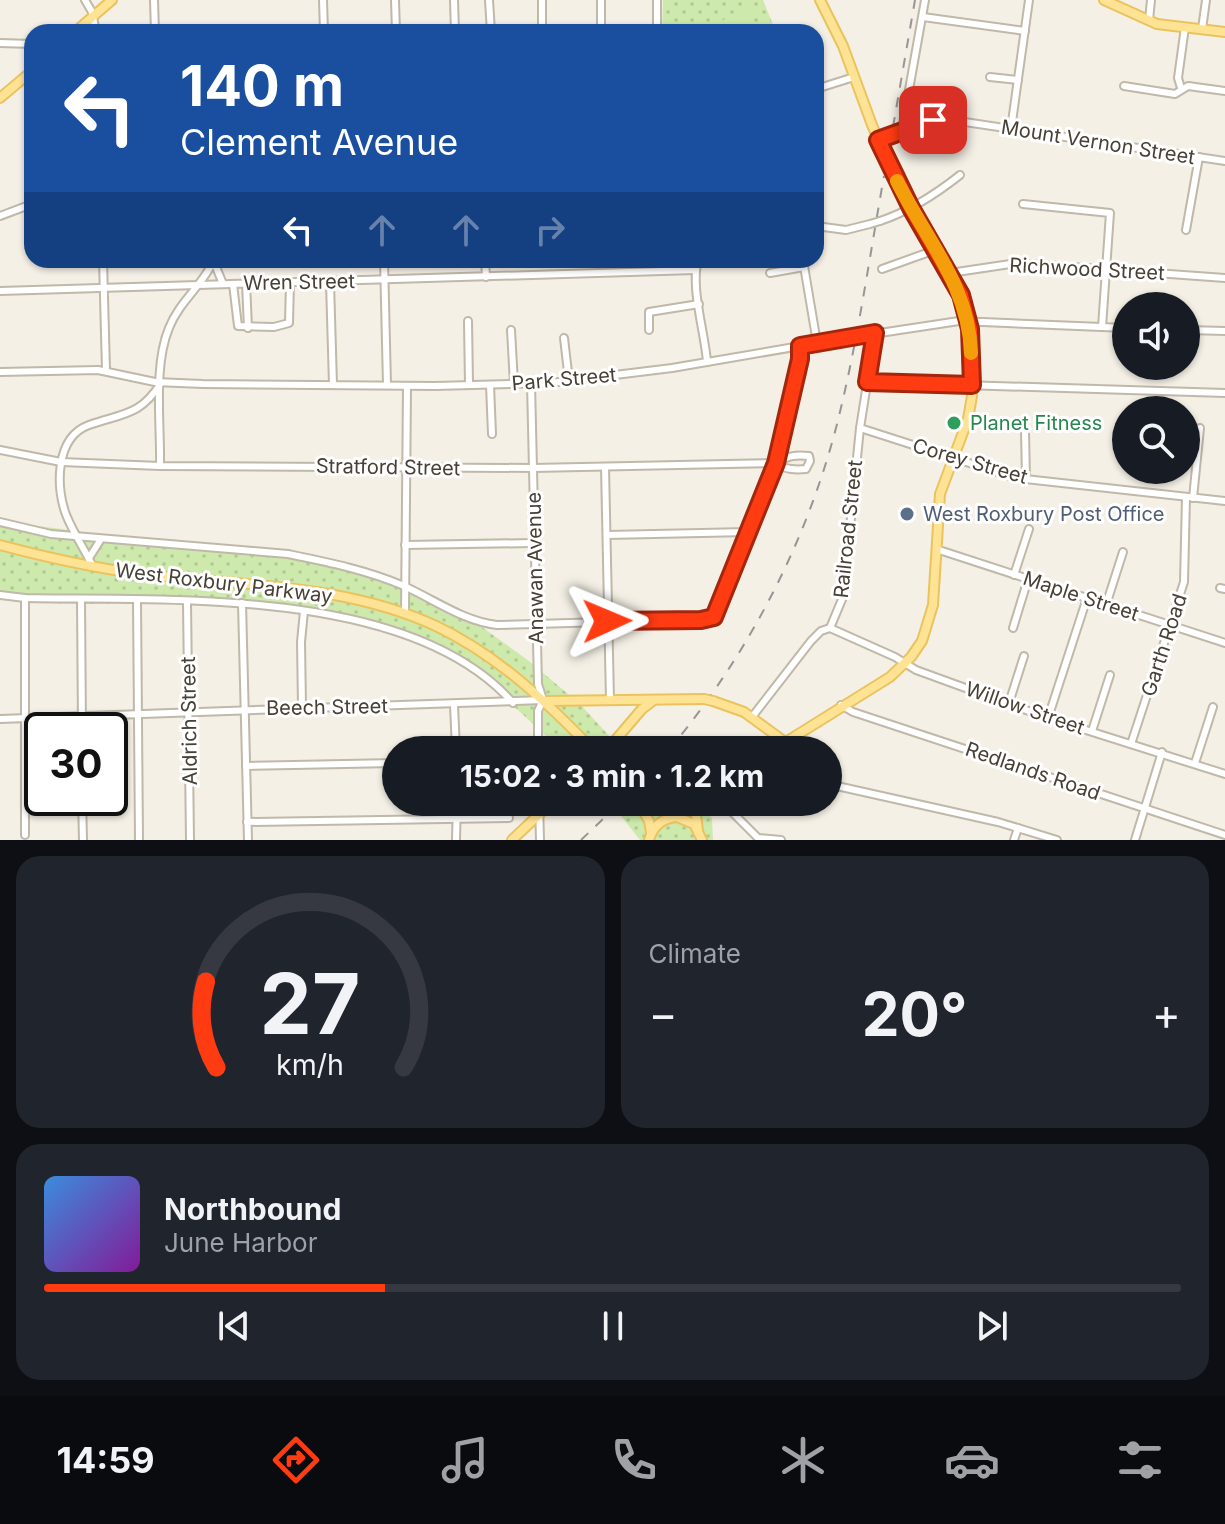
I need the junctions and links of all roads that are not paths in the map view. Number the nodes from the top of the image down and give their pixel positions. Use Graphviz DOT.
graph roads {
  1 [pos="85,0"];
  2 [pos="112,0"];
  3 [pos="154,0"];
  4 [pos="323,0"];
  5 [pos="395,0"];
  6 [pos="454,0"];
  7 [pos="489,0"];
  8 [pos="542,0"];
  9 [pos="601,0"];
  10 [pos="657,0"];
  11 [pos="820,0"];
  12 [pos="925,0"];
  13 [pos="1029,0"];
  14 [pos="1104,0"];
  15 [pos="1151,0"];
  16 [pos="1206,0"];
  17 [pos="93,17"];
  18 [pos="923,17"];
  19 [pos="1149,20"];
  20 [pos="85,24"];
  21 [pos="94,24"];
  22 [pos="155,24"];
  23 [pos="324,24"];
  24 [pos="396,24"];
  25 [pos="455,24"];
  26 [pos="490,24"];
  27 [pos="542,24"];
  28 [pos="601,24"];
  29 [pos="657,24"];
  30 [pos="1185,27"];
  31 [pos="1202,29"];
  32 [pos="1025,31"];
  33 [pos="1225,32"];
  34 [pos="0,43"];
  35 [pos="24,44"];
  36 [pos="24,77"];
  37 [pos="854,77"];
  38 [pos="990,77"];
  39 [pos="1018,80"];
  40 [pos="824,86"];
  41 [pos="1124,86"];
  42 [pos="1181,88"];
  43 [pos="1225,91"];
  44 [pos="0,98"];
  45 [pos="902,129"];
  46 [pos="1011,129"];
  47 [pos="878,140"];
  48 [pos="1199,157"];
  49 [pos="1225,161"];
  50 [pos="960,175"];
  51 [pos="1023,204"];
  52 [pos="24,207"];
  53 [pos="911,208"];
  54 [pos="0,216"];
  55 [pos="824,228"];
  56 [pos="1186,230"];
  57 [pos="935,250"];
  58 [pos="103,268"];
  59 [pos="209,268"];
  60 [pos="216,268"];
  61 [pos="384,268"];
  62 [pos="485,268"];
  63 [pos="788,268"];
  64 [pos="804,268"];
  65 [pos="882,269"];
  66 [pos="1104,269"];
  67 [pos="695,270"];
  68 [pos="770,273"];
  69 [pos="950,273"];
  70 [pos="486,277"];
  71 [pos="1225,278"];
  72 [pos="384,280"];
  73 [pos="290,282"];
  74 [pos="330,282"];
  75 [pos="246,283"];
  76 [pos="223,284"];
  77 [pos="233,284"];
  78 [pos="199,286"];
  79 [pos="103,289"];
  80 [pos="0,291"];
  81 [pos="699,304"];
  82 [pos="468,321"];
  83 [pos="969,322"];
  84 [pos="1102,327"];
  85 [pos="1112,327"];
  86 [pos="248,328"];
  87 [pos="511,330"];
  88 [pos="649,330"];
  89 [pos="1200,330"];
  90 [pos="1225,331"];
  91 [pos="875,333"];
  92 [pos="564,338"];
  93 [pos="817,343"];
  94 [pos="800,346"];
  95 [pos="707,362"];
  96 [pos="106,370"];
  97 [pos="0,372"];
  98 [pos="569,381"];
  99 [pos="867,382"];
  100 [pos="161,383"];
  101 [pos="531,383"];
  102 [pos="514,384"];
  103 [pos="333,385"];
  104 [pos="387,385"];
  105 [pos="469,385"];
  106 [pos="490,385"];
  107 [pos="972,385"];
  108 [pos="407,386"];
  109 [pos="1225,393"];
  110 [pos="860,428"];
  111 [pos="1025,431"];
  112 [pos="492,434"];
  113 [pos="0,450"];
  114 [pos="952,459"];
  115 [pos="61,462"];
  116 [pos="776,463"];
  117 [pos="160,466"];
  118 [pos="407,467"];
  119 [pos="605,467"];
  120 [pos="533,468"];
  121 [pos="1026,479"];
  122 [pos="1192,484"];
  123 [pos="1190,498"];
  124 [pos="1225,501"];
  125 [pos="0,522"];
  126 [pos="1029,529"];
  127 [pos="748,532"];
  128 [pos="607,535"];
  129 [pos="78,537"];
  130 [pos="101,539"];
  131 [pos="534,543"];
  132 [pos="0,545"];
  133 [pos="405,545"];
  134 [pos="936,549"];
  135 [pos="1123,552"];
  136 [pos="91,562"];
  137 [pos="1014,575"];
  138 [pos="1028,579"];
  139 [pos="404,586"];
  140 [pos="0,595"];
  141 [pos="25,598"];
  142 [pos="1087,598"];
  143 [pos="81,600"];
  144 [pos="137,600"];
  145 [pos="187,602"];
  146 [pos="242,603"];
  147 [pos="1106,605"];
  148 [pos="304,611"];
  149 [pos="405,613"];
  150 [pos="607,621"];
  151 [pos="536,623"];
  152 [pos="435,626"];
  153 [pos="1171,626"];
  154 [pos="830,628"];
  155 [pos="1013,628"];
  156 [pos="428,643"];
  157 [pos="1225,643"];
  158 [pos="1024,656"];
  159 [pos="906,663"];
  160 [pos="1110,675"];
  161 [pos="543,700"];
  162 [pos="610,700"];
  163 [pos="655,700"];
  164 [pos="513,703"];
  165 [pos="1009,703"];
  166 [pos="454,705"];
  167 [pos="841,705"];
  168 [pos="302,707"];
  169 [pos="1213,707"];
  170 [pos="245,709"];
  171 [pos="188,711"];
  172 [pos="24,712"];
  173 [pos="82,712"];
  174 [pos="128,714"];
  175 [pos="138,714"];
  176 [pos="748,715"];
  177 [pos="24,718"];
  178 [pos="1048,718"];
  179 [pos="0,719"];
  180 [pos="1092,731"];
  181 [pos="455,736"];
  182 [pos="538,736"];
  183 [pos="579,736"];
  184 [pos="619,736"];
  185 [pos="776,736"];
  186 [pos="800,736"];
  187 [pos="1131,744"];
  188 [pos="1162,752"];
  189 [pos="382,763"];
  190 [pos="1195,763"];
  191 [pos="246,766"];
  192 [pos="1225,774"];
  193 [pos="842,787"];
  194 [pos="1145,809"];
  195 [pos="25,816"];
  196 [pos="82,816"];
  197 [pos="456,816"];
  198 [pos="537,816"];
  199 [pos="539,816"];
  200 [pos="646,816"];
  201 [pos="659,816"];
  202 [pos="676,816"];
  203 [pos="736,816"];
  204 [pos="509,818"];
  205 [pos="673,818"];
  206 [pos="456,820"];
  207 [pos="247,822"];
  208 [pos="1018,828"];
  209 [pos="25,835"];
  210 [pos="700,835"];
  211 [pos="1225,835"];
  212 [pos="650,837"];
  213 [pos="758,839"];
  214 [pos="83,840"];
  215 [pos="139,840"];
  216 [pos="190,840"];
  217 [pos="248,840"];
  218 [pos="456,840"];
  219 [pos="512,840"];
  220 [pos="540,840"];
  221 [pos="781,840"];
  222 [pos="1014,840"];
  223 [pos="1057,840"];
  224 [pos="1135,840"];
  1 -- 17 [label="street"];
  2 -- 17 [label="main road"];
  3 -- 22 [label="street"];
  4 -- 23 [label="street"];
  5 -- 24 [label="street"];
  6 -- 25 [label="street"];
  7 -- 26 [label="street"];
  8 -- 27 [label="street"];
  9 -- 28 [label="street"];
  10 -- 29 [label="street"];
  11 -- 37 [label="main road"];
  12 -- 18 [label="street"];
  13 -- 32 [label="street"];
  14 -- 19 [label="main road"];
  15 -- 19 [label="street"];
  16 -- 31 [label="street"];
  17 -- 20 [label="main road"];
  17 -- 21 [label="street"];
  18 -- 32 [label="street"];
  18 -- 45 [label="street"];
  19 -- 30 [label="main road"];
  30 -- 31 [label="main road"];
  30 -- 42 [label="street"];
  31 -- 33 [label="main road"];
  32 -- 39 [label="street"];
  34 -- 35 [label="street"];
  36 -- 44 [label="main road"];
  37 -- 40 [label="street"];
  37 -- 47 [label="main road"];
  38 -- 39 [label="street"];
  39 -- 46 [label="street"];
  41 -- 42 [label="street"];
  42 -- 43 [label="street"];
  45 -- 46 [label="street, Mount Vernon Street"];
  45 -- 47 [label="street, Mount Vernon Street"];
  46 -- 48 [label="street, Mount Vernon Street"];
  47 -- 53 [label="main road"];
  48 -- 49 [label="street, Mount Vernon Street"];
  48 -- 56 [label="street"];
  50 -- 53 [label="street"];
  51 -- 66 [label="street"];
  52 -- 54 [label="street"];
  53 -- 55 [label="street, bridge"];
  53 -- 57 [label="main road"];
  57 -- 65 [label="street"];
  57 -- 69 [label="main road"];
  58 -- 79 [label="street"];
  59 -- 78 [label="street"];
  60 -- 76 [label="street"];
  61 -- 72 [label="street"];
  62 -- 70 [label="street"];
  63 -- 68 [label="street"];
  64 -- 93 [label="street"];
  66 -- 69 [label="street, Richwood Street"];
  66 -- 71 [label="street, Richwood Street"];
  66 -- 84 [label="street"];
  67 -- 70 [label="street, Wren Street"];
  67 -- 81 [label="street"];
  69 -- 83 [label="main road"];
  70 -- 72 [label="street, Wren Street"];
  72 -- 74 [label="street, Wren Street"];
  72 -- 104 [label="street"];
  73 -- 74 [label="street, Wren Street"];
  73 -- 75 [label="street, Wren Street"];
  73 -- 86 [label="street"];
  74 -- 103 [label="street"];
  75 -- 77 [label="street, Wren Street"];
  75 -- 86 [label="street"];
  76 -- 77 [label="street, Wren Street"];
  76 -- 78 [label="street, Wren Street"];
  77 -- 86 [label="street"];
  78 -- 79 [label="street, Wren Street"];
  78 -- 100 [label="street"];
  79 -- 80 [label="street, Wren Street"];
  79 -- 96 [label="street"];
  81 -- 88 [label="street"];
  81 -- 95 [label="street"];
  82 -- 105 [label="street"];
  83 -- 84 [label="street, Park Street"];
  83 -- 91 [label="street, Park Street"];
  83 -- 107 [label="main road"];
  84 -- 85 [label="street, Park Street"];
  87 -- 102 [label="street"];
  89 -- 90 [label="street"];
  91 -- 93 [label="street, Park Street, bridge"];
  91 -- 99 [label="street"];
  92 -- 98 [label="street"];
  93 -- 94 [label="street, Park Street"];
  94 -- 95 [label="street, Park Street"];
  94 -- 116 [label="street"];
  95 -- 98 [label="street, Park Street"];
  96 -- 97 [label="street, Park Street"];
  96 -- 100 [label="street, Park Street"];
  98 -- 101 [label="street, Park Street"];
  99 -- 107 [label="street"];
  99 -- 110 [label="street"];
  100 -- 103 [label="street, Park Street"];
  100 -- 115 [label="street"];
  100 -- 117 [label="street"];
  101 -- 102 [label="street, Park Street"];
  101 -- 120 [label="street, Anawan Avenue"];
  102 -- 106 [label="street, Park Street"];
  103 -- 104 [label="street, Park Street"];
  104 -- 108 [label="street, Park Street"];
  105 -- 106 [label="street, Park Street"];
  105 -- 108 [label="street, Park Street"];
  106 -- 112 [label="street"];
  107 -- 109 [label="street"];
  107 -- 114 [label="main road"];
  108 -- 118 [label="street"];
  110 -- 114 [label="street, Corey Street"];
  110 -- 154 [label="street, Railroad Street"];
  111 -- 121 [label="street"];
  113 -- 115 [label="street, Stratford Street"];
  114 -- 121 [label="street, Corey Street"];
  114 -- 134 [label="main road"];
  115 -- 117 [label="street, Stratford Street"];
  115 -- 129 [label="street"];
  116 -- 116 [label="street, Stratford Street"];
  116 -- 119 [label="street, Stratford Street"];
  116 -- 127 [label="street"];
  117 -- 118 [label="street, Stratford Street"];
  118 -- 120 [label="street, Stratford Street"];
  118 -- 133 [label="street"];
  119 -- 120 [label="street, Stratford Street"];
  119 -- 128 [label="street"];
  120 -- 131 [label="street, Anawan Avenue"];
  121 -- 123 [label="street, Corey Street"];
  122 -- 123 [label="street, Garth Road"];
  123 -- 124 [label="street, Corey Street"];
  123 -- 153 [label="street, Garth Road"];
  125 -- 129 [label="street, West Roxbury Parkway"];
  126 -- 137 [label="street"];
  127 -- 128 [label="street"];
  127 -- 150 [label="street"];
  128 -- 150 [label="street"];
  129 -- 130 [label="street, West Roxbury Parkway"];
  129 -- 136 [label="street"];
  130 -- 136 [label="street"];
  130 -- 139 [label="street, West Roxbury Parkway"];
  131 -- 133 [label="street"];
  131 -- 151 [label="street, Anawan Avenue"];
  132 -- 136 [label="main road, West Roxbury Parkway"];
  133 -- 139 [label="street"];
  134 -- 137 [label="street, Maple Street"];
  134 -- 159 [label="main road"];
  135 -- 147 [label="street"];
  136 -- 149 [label="main road, West Roxbury Parkway"];
  137 -- 138 [label="street, Maple Street"];
  138 -- 142 [label="street, Maple Street"];
  138 -- 155 [label="street"];
  139 -- 149 [label="street"];
  139 -- 151 [label="street, West Roxbury Parkway"];
  140 -- 141 [label="street, West Roxbury Parkway"];
  141 -- 143 [label="street, West Roxbury Parkway"];
  141 -- 172 [label="street"];
  142 -- 147 [label="street, Maple Street"];
  142 -- 178 [label="street"];
  143 -- 144 [label="street, West Roxbury Parkway"];
  143 -- 173 [label="street"];
  144 -- 145 [label="street, West Roxbury Parkway"];
  144 -- 175 [label="street"];
  145 -- 146 [label="street, West Roxbury Parkway"];
  145 -- 171 [label="street, Aldrich Street"];
  146 -- 148 [label="street, West Roxbury Parkway"];
  146 -- 170 [label="street"];
  147 -- 153 [label="street, Maple Street"];
  148 -- 156 [label="street, West Roxbury Parkway"];
  148 -- 168 [label="street"];
  149 -- 152 [label="main road, West Roxbury Parkway"];
  150 -- 151 [label="street"];
  150 -- 162 [label="street"];
  151 -- 161 [label="street, Anawan Avenue"];
  152 -- 156 [label="street"];
  152 -- 161 [label="main road, West Roxbury Parkway"];
  153 -- 157 [label="street, Maple Street"];
  153 -- 187 [label="street, Garth Road"];
  154 -- 159 [label="street, Willow Street"];
  154 -- 176 [label="street"];
  156 -- 164 [label="street, West Roxbury Parkway"];
  158 -- 165 [label="street"];
  159 -- 165 [label="street, Willow Street"];
  159 -- 167 [label="main road"];
  160 -- 180 [label="street"];
  161 -- 162 [label="main road, Beech Street"];
  161 -- 164 [label="street, Beech Street"];
  161 -- 182 [label="street, Anawan Avenue"];
  161 -- 183 [label="main road, West Roxbury Parkway"];
  162 -- 163 [label="main road, Beech Street"];
  163 -- 176 [label="main road, Beech Street"];
  163 -- 184 [label="main road"];
  164 -- 166 [label="street, Beech Street"];
  165 -- 178 [label="street, Willow Street"];
  166 -- 168 [label="street, Beech Street"];
  166 -- 181 [label="street"];
  167 -- 186 [label="main road"];
  167 -- 194 [label="street, Redlands Road"];
  168 -- 170 [label="street, Beech Street"];
  169 -- 190 [label="street"];
  170 -- 171 [label="street, Beech Street"];
  170 -- 191 [label="street"];
  171 -- 175 [label="street, Beech Street"];
  171 -- 216 [label="street, Aldrich Street"];
  174 -- 175 [label="street, Beech Street"];
  175 -- 215 [label="street"];
  176 -- 185 [label="main road"];
  177 -- 179 [label="street, Beech Street"];
  178 -- 180 [label="street, Willow Street"];
  180 -- 187 [label="street, Willow Street"];
  187 -- 188 [label="street, Willow Street"];
  188 -- 190 [label="street, Willow Street"];
  188 -- 194 [label="street"];
  189 -- 191 [label="street"];
  190 -- 192 [label="street, Willow Street"];
  191 -- 207 [label="street"];
  193 -- 208 [label="street"];
  194 -- 211 [label="street, Redlands Road"];
  194 -- 224 [label="street"];
  195 -- 209 [label="street"];
  196 -- 214 [label="street"];
  197 -- 206 [label="street"];
  198 -- 219 [label="main road"];
  199 -- 220 [label="street"];
  200 -- 212 [label="main road"];
  201 -- 205 [label="main road"];
  202 -- 205 [label="main road"];
  203 -- 213 [label="street"];
  204 -- 206 [label="street"];
  205 -- 210 [label="main road"];
  205 -- 212 [label="main road"];
  206 -- 207 [label="street"];
  206 -- 218 [label="street"];
  207 -- 217 [label="street"];
  208 -- 222 [label="street"];
  208 -- 223 [label="street"];
  213 -- 221 [label="street"];
}
